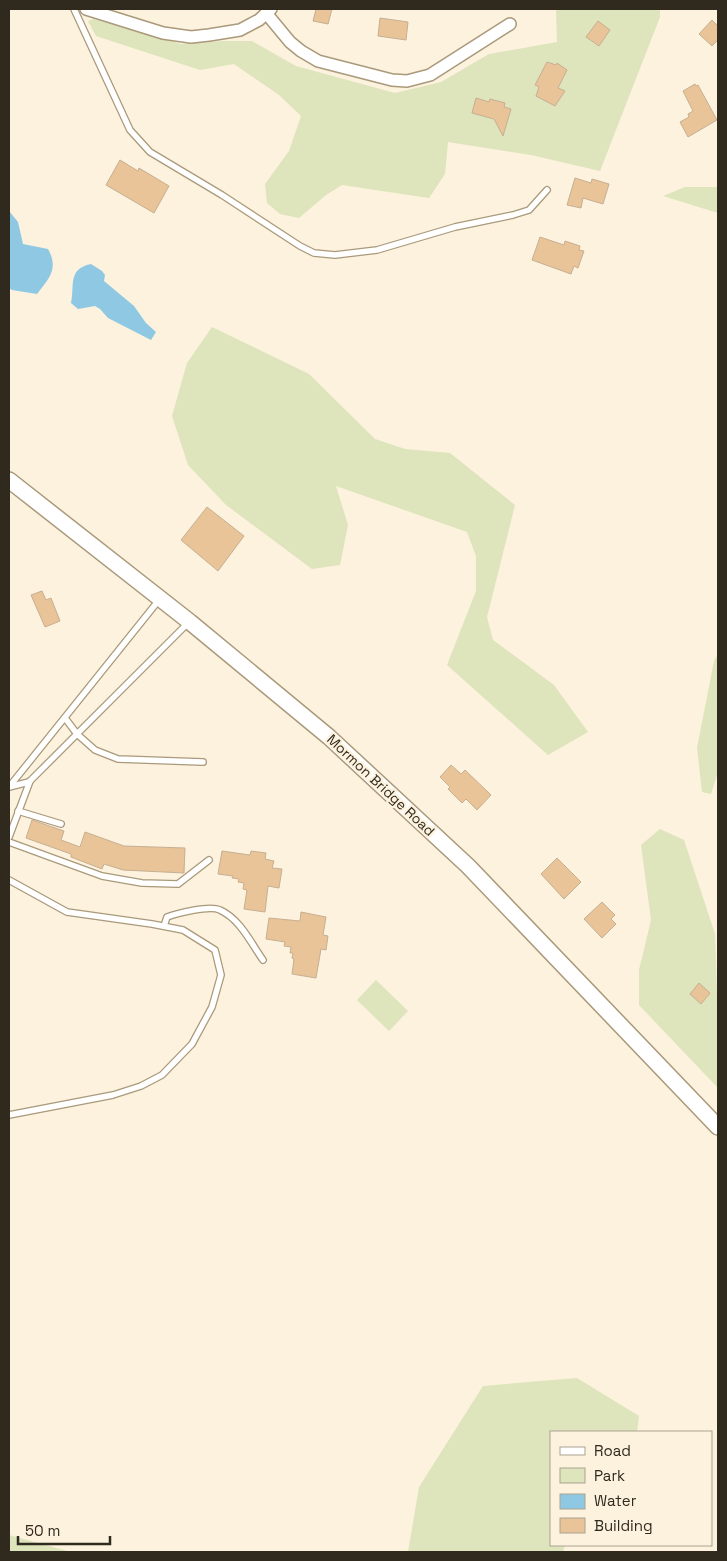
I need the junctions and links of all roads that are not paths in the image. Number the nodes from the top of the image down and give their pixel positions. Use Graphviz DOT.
graph roads {
  1 [pos="74,9"];
  2 [pos="86,9"];
  3 [pos="99,10"];
  4 [pos="269,11"];
  5 [pos="510,24"];
  6 [pos="547,190"];
  7 [pos="9,480"];
  8 [pos="160,598"];
  9 [pos="190,622"];
  10 [pos="64,718"];
  11 [pos="77,734"];
  12 [pos="203,762"];
  13 [pos="30,781"];
  14 [pos="9,787"];
  15 [pos="18,812"];
  16 [pos="61,824"];
  17 [pos="9,837"];
  18 [pos="9,842"];
  19 [pos="209,860"];
  20 [pos="9,880"];
  21 [pos="164,926"];
  22 [pos="263,960"];
  23 [pos="9,1115"];
  24 [pos="718,1127"];
  1 -- 6 [label="lane"];
  2 -- 3 [label="street"];
  3 -- 4 [label="street"];
  4 -- 5 [label="street"];
  7 -- 8 [label="main road, Mormon Bridge Road"];
  8 -- 9 [label="main road, Mormon Bridge Road"];
  8 -- 10 [label="lane"];
  9 -- 11 [label="lane"];
  9 -- 24 [label="main road, Mormon Bridge Road"];
  10 -- 11 [label="lane"];
  10 -- 14 [label="lane"];
  11 -- 12 [label="lane"];
  11 -- 13 [label="lane"];
  13 -- 14 [label="lane"];
  13 -- 15 [label="lane"];
  15 -- 16 [label="lane"];
  15 -- 17 [label="lane"];
  18 -- 19 [label="lane"];
  20 -- 21 [label="lane"];
  21 -- 22 [label="lane"];
  21 -- 23 [label="lane"];
}
